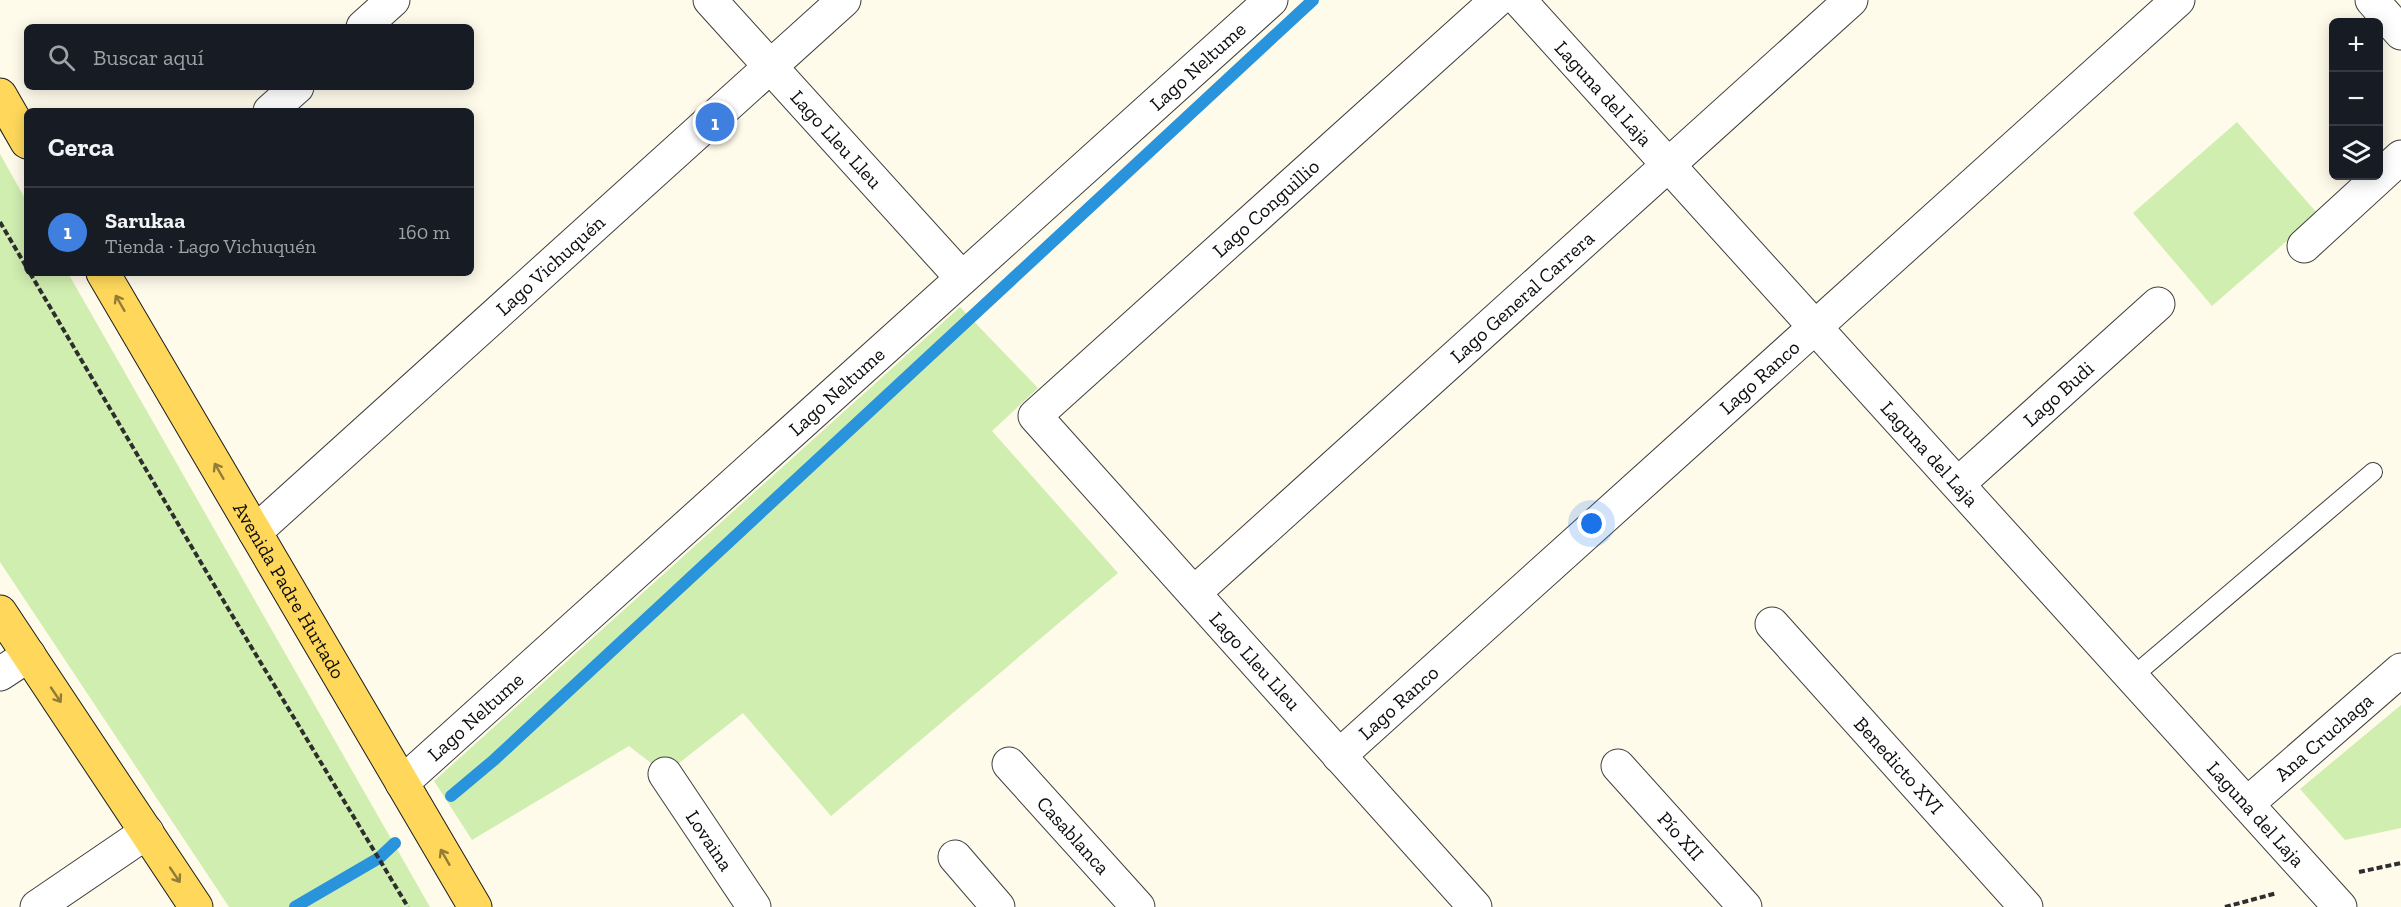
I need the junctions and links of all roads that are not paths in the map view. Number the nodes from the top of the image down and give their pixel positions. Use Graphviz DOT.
graph roads {
  1 [pos="393,0"];
  2 [pos="710,0"];
  3 [pos="844,0"];
  4 [pos="1271,0"];
  5 [pos="1497,0"];
  6 [pos="1519,0"];
  7 [pos="1851,0"];
  8 [pos="2178,0"];
  9 [pos="2372,0"];
  10 [pos="366,24"];
  11 [pos="2401,33"];
  12 [pos="770,66"];
  13 [pos="294,90"];
  14 [pos="0,95"];
  15 [pos="273,108"];
  16 [pos="24,137"];
  17 [pos="2401,157"];
  18 [pos="1668,165"];
  19 [pos="2304,246"];
  20 [pos="105,276"];
  21 [pos="962,278"];
  22 [pos="2158,304"];
  23 [pos="1815,327"];
  24 [pos="1035,416"];
  25 [pos="2373,472"];
  26 [pos="1958,484"];
  27 [pos="255,532"];
  28 [pos="1194,592"];
  29 [pos="0,612"];
  30 [pos="1772,624"];
  31 [pos="29,655"];
  32 [pos="2401,670"];
  33 [pos="0,674"];
  34 [pos="2132,677"];
  35 [pos="1340,756"];
  36 [pos="1009,764"];
  37 [pos="1618,766"];
  38 [pos="665,774"];
  39 [pos="402,783"];
  40 [pos="2247,804"];
  41 [pos="147,832"];
  42 [pos="955,857"];
  43 [pos="37,907"];
  44 [pos="196,907"];
  45 [pos="475,907"];
  46 [pos="754,907"];
  47 [pos="998,907"];
  48 [pos="1138,907"];
  49 [pos="1475,907"];
  50 [pos="1745,907"];
  51 [pos="2026,907"];
  52 [pos="2340,907"];
  1 -- 10 [label="street"];
  2 -- 12 [label="street, Lago Lleu Lleu"];
  3 -- 12 [label="street, Lago Vichuquén"];
  4 -- 21 [label="street, Lago Neltume"];
  5 -- 24 [label="street, Lago Conguillio"];
  6 -- 18 [label="street, Laguna del Laja"];
  7 -- 18 [label="street, Lago General Carrera"];
  8 -- 23 [label="street, Lago Ranco"];
  9 -- 11 [label="street"];
  12 -- 21 [label="street, Lago Lleu Lleu"];
  12 -- 27 [label="street, Lago Vichuquén"];
  13 -- 15 [label="street"];
  14 -- 16 [label="main road"];
  17 -- 19 [label="street"];
  18 -- 23 [label="street, Laguna del Laja"];
  18 -- 28 [label="street, Lago General Carrera"];
  27 -- 20 [label="main road, Avenida Padre Hurtado, one-way"];
  21 -- 39 [label="street, Lago Neltume"];
  22 -- 26 [label="street, Lago Budi"];
  23 -- 26 [label="street, Laguna del Laja"];
  23 -- 35 [label="street, Lago Ranco"];
  24 -- 28 [label="street, Lago Lleu Lleu"];
  25 -- 34 [label="lane"];
  26 -- 34 [label="street, Laguna del Laja"];
  27 -- 39 [label="main road, Avenida Padre Hurtado"];
  28 -- 35 [label="street, Lago Lleu Lleu"];
  29 -- 31 [label="main road"];
  30 -- 51 [label="street, Benedicto XVI"];
  31 -- 33 [label="street"];
  31 -- 41 [label="main road, one-way"];
  32 -- 40 [label="street, Ana Cruchaga"];
  34 -- 40 [label="street, Laguna del Laja"];
  35 -- 49 [label="street, Lago Lleu Lleu"];
  36 -- 48 [label="street, Casablanca"];
  37 -- 50 [label="street, Pío XII"];
  38 -- 46 [label="street, Lovaina"];
  45 -- 39 [label="main road, Avenida Padre Hurtado, one-way"];
  40 -- 52 [label="street, Laguna del Laja"];
  41 -- 43 [label="street"];
  41 -- 44 [label="main road, one-way"];
  42 -- 47 [label="street"];
}
